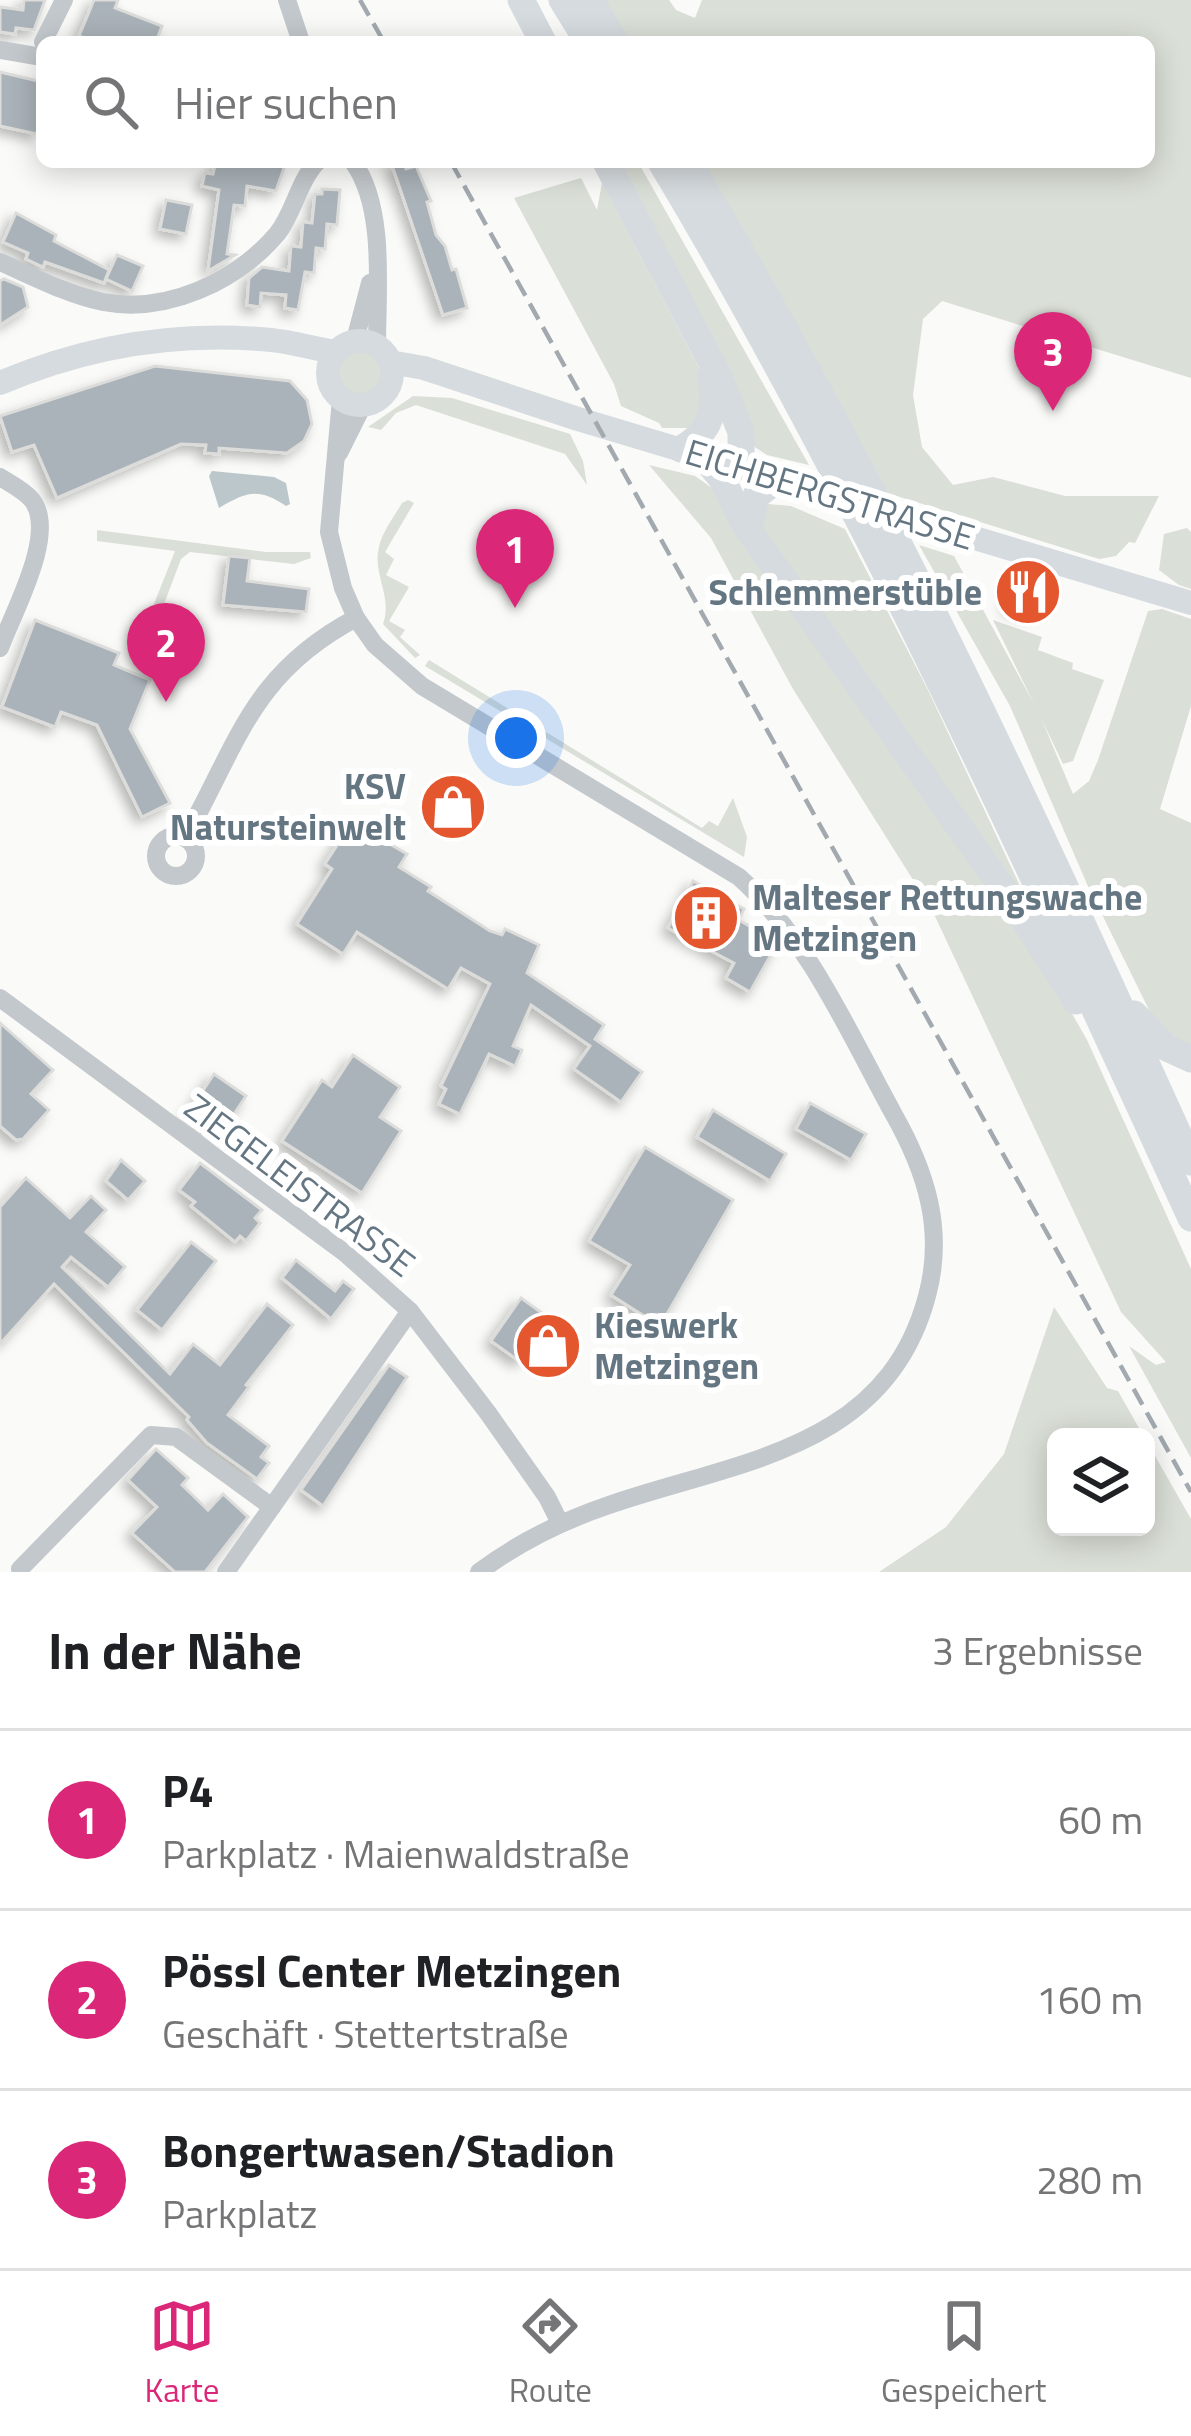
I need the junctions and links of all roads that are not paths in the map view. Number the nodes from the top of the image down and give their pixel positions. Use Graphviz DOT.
graph roads {
  1 [pos="64,0"];
  2 [pos="287,0"];
  3 [pos="521,0"];
  4 [pos="562,0"];
  5 [pos="590,0"];
  6 [pos="47,36"];
  7 [pos="300,36"];
  8 [pos="540,36"];
  9 [pos="584,36"];
  10 [pos="611,36"];
  11 [pos="0,50"];
  12 [pos="36,50"];
  13 [pos="314,168"];
  14 [pos="356,168"];
  15 [pos="609,168"];
  16 [pos="664,168"];
  17 [pos="691,168"];
  18 [pos="0,262"];
  19 [pos="707,354"];
  20 [pos="363,359"];
  21 [pos="0,382"];
  22 [pos="352,402"];
  23 [pos="691,452"];
  24 [pos="741,467"];
  25 [pos="0,477"];
  26 [pos="783,480"];
  27 [pos="749,531"];
  28 [pos="1191,604"];
  29 [pos="6,616"];
  30 [pos="356,618"];
  31 [pos="0,648"];
  32 [pos="185,838"];
  33 [pos="1102,970"];
  34 [pos="0,998"];
  35 [pos="1191,1059"];
  36 [pos="1135,1095"];
  37 [pos="1191,1162"];
  38 [pos="1191,1218"];
  39 [pos="410,1311"];
  40 [pos="272,1508"];
  41 [pos="560,1523"];
  42 [pos="21,1572"];
  43 [pos="226,1572"];
  44 [pos="479,1572"];
  1 -- 6 [label="street"];
  2 -- 7 [label="street"];
  3 -- 8 [label="highway"];
  4 -- 9 [label="highway"];
  5 -- 10 [label="highway"];
  11 -- 12 [label="street"];
  13 -- 18 [label="street"];
  14 -- 20 [label="street"];
  15 -- 19 [label="highway"];
  16 -- 36 [label="highway"];
  17 -- 33 [label="highway"];
  19 -- 23 [label="highway"];
  19 -- 24 [label="highway"];
  20 -- 21 [label="main road, EICHBERGSTRASSE"];
  20 -- 22 [label="main road"];
  20 -- 22 [label="main road"];
  20 -- 23 [label="main road, EICHBERGSTRASSE"];
  22 -- 30 [label="street"];
  23 -- 24 [label="main road, EICHBERGSTRASSE"];
  23 -- 27 [label="highway"];
  24 -- 26 [label="main road, EICHBERGSTRASSE"];
  25 -- 29 [label="street"];
  26 -- 27 [label="highway"];
  26 -- 28 [label="main road, EICHBERGSTRASSE"];
  27 -- 36 [label="highway"];
  29 -- 31 [label="street"];
  30 -- 32 [label="street"];
  30 -- 41 [label="street"];
  33 -- 35 [label="highway"];
  33 -- 37 [label="highway"];
  34 -- 39 [label="street, ZIEGELEISTRASSE"];
  36 -- 38 [label="highway"];
  39 -- 40 [label="street"];
  39 -- 41 [label="street, ZIEGELEISTRASSE"];
  40 -- 42 [label="street"];
  40 -- 43 [label="street"];
  41 -- 44 [label="street"];
}
